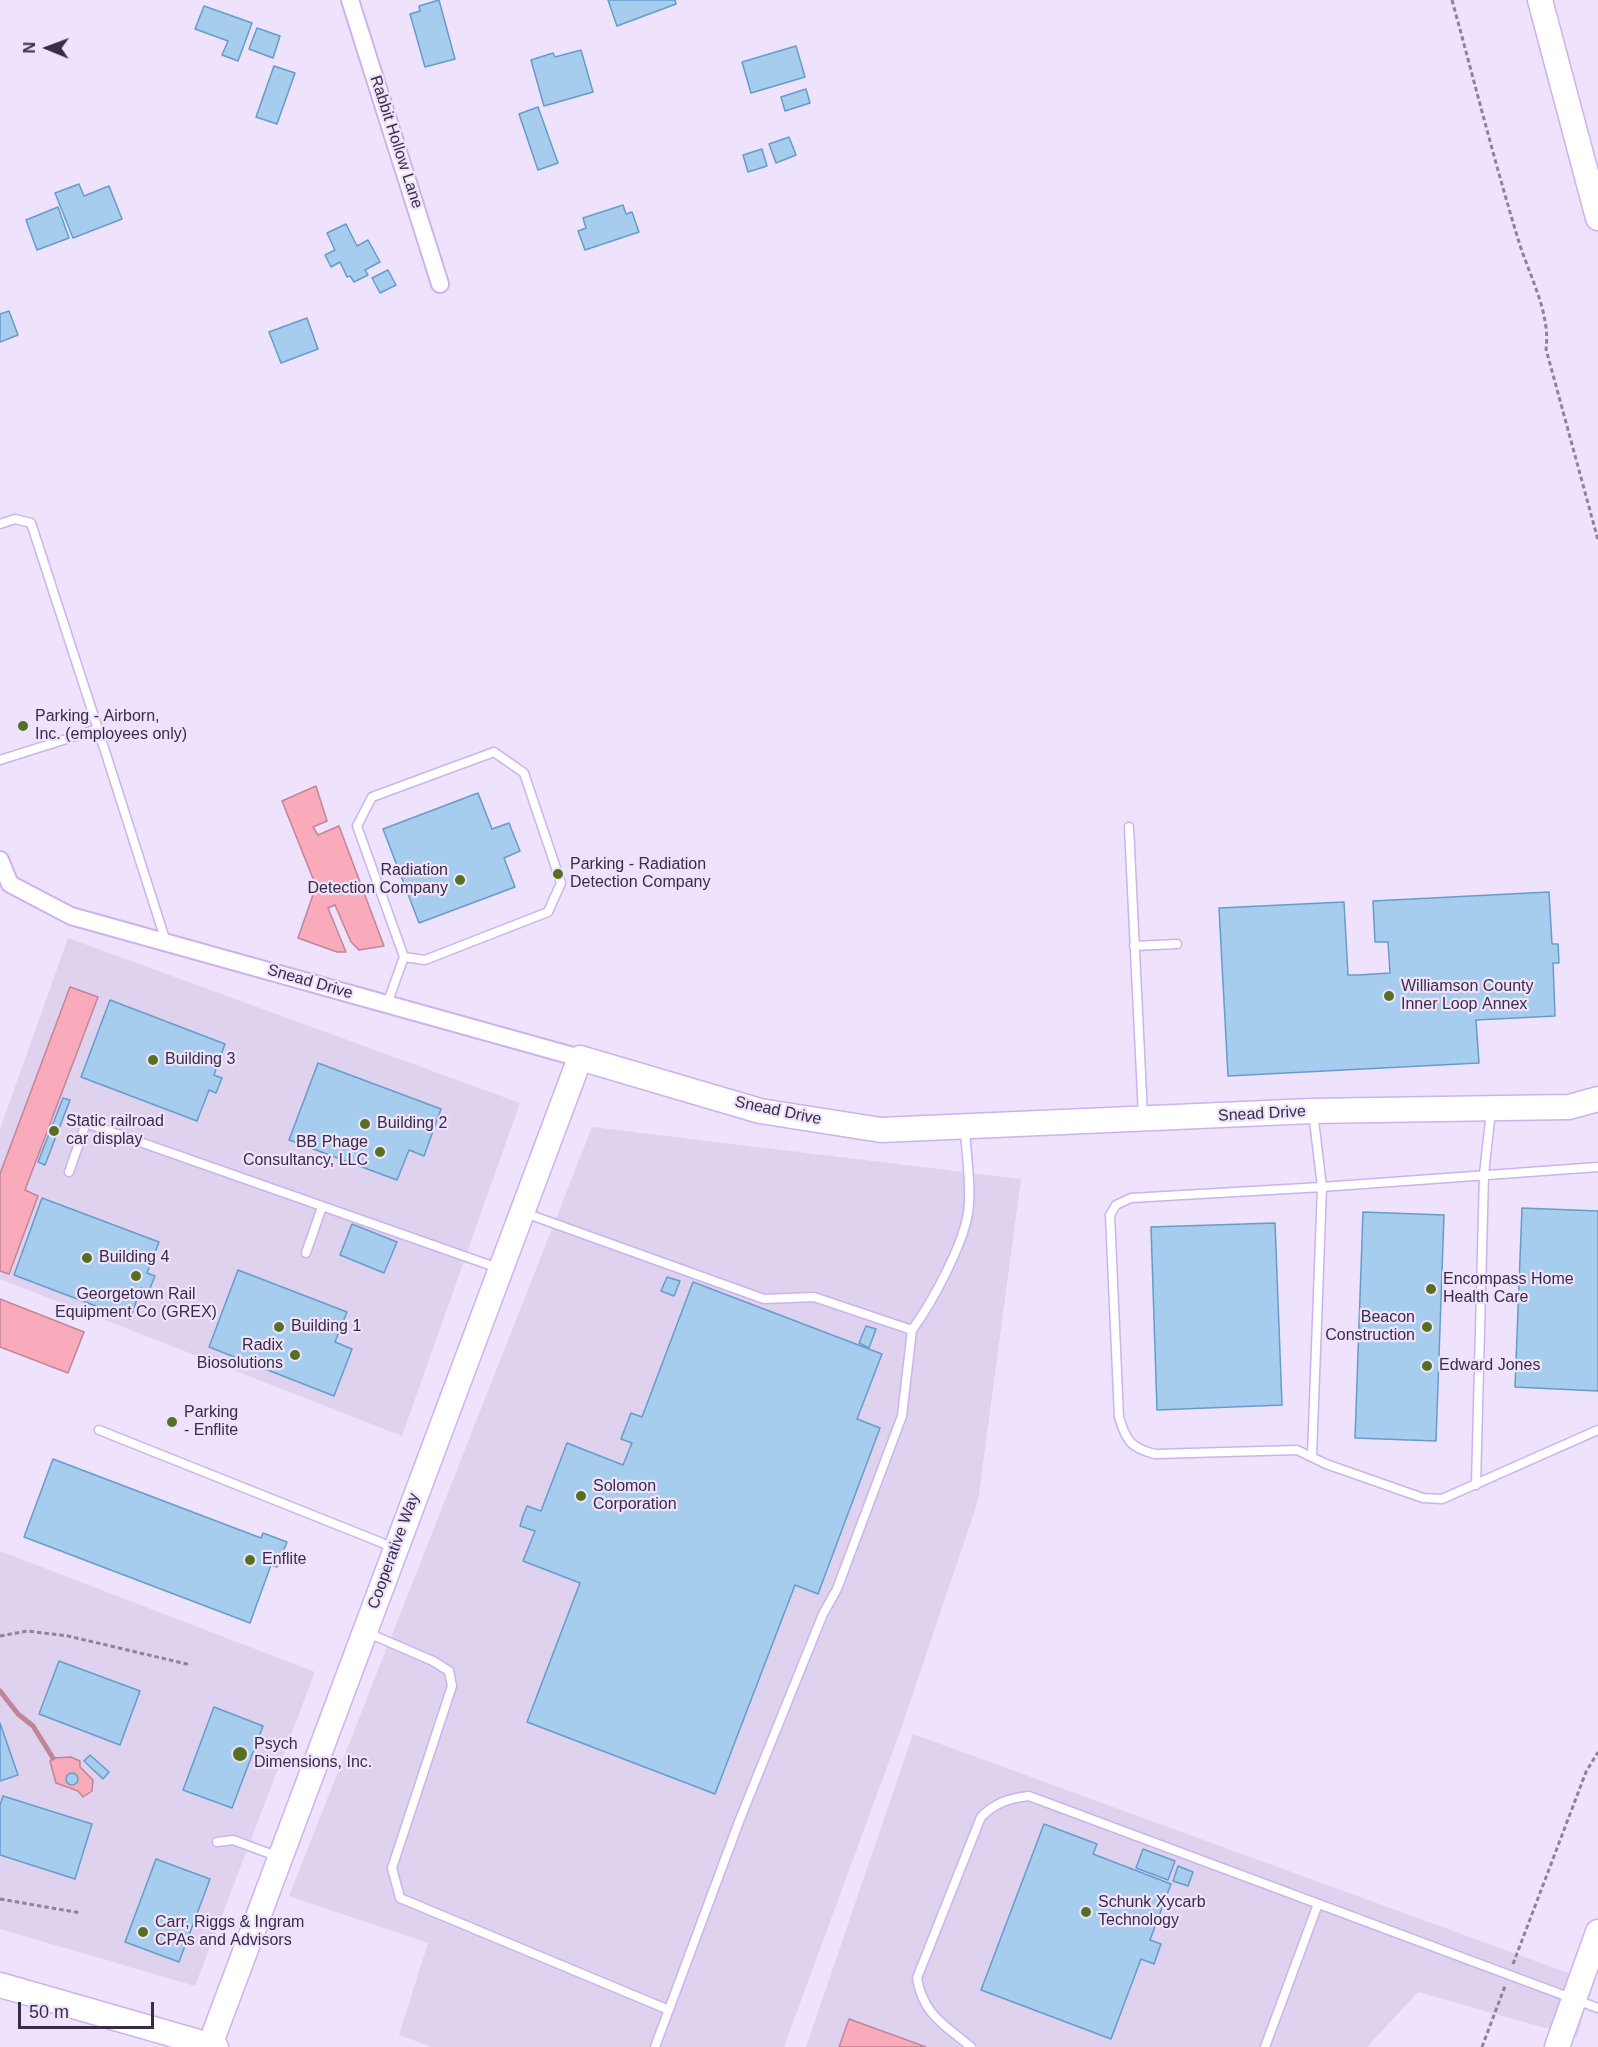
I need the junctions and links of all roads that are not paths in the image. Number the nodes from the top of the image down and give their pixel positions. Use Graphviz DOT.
graph roads {
  1 [pos="350,0"];
  2 [pos="1540,0"];
  3 [pos="1598,218"];
  4 [pos="440,284"];
  5 [pos="0,524"];
  6 [pos="98,729"];
  7 [pos="0,760"];
  8 [pos="1129,828"];
  9 [pos="0,860"];
  10 [pos="166,942"];
  11 [pos="1177,944"];
  12 [pos="1134,946"];
  13 [pos="404,957"];
  14 [pos="387,1004"];
  15 [pos="580,1058"];
  16 [pos="1598,1099"];
  17 [pos="1491,1107"];
  18 [pos="1569,1107"];
  19 [pos="1312,1111"];
  20 [pos="1598,1114"];
  21 [pos="1143,1120"];
  22 [pos="965,1128"];
  23 [pos="1598,1167"];
  24 [pos="69,1172"];
  25 [pos="1485,1174"];
  26 [pos="1322,1187"];
  27 [pos="322,1207"];
  28 [pos="522,1212"];
  29 [pos="306,1253"];
  30 [pos="500,1269"];
  31 [pos="912,1330"];
  32 [pos="99,1430"];
  33 [pos="1598,1430"];
  34 [pos="1312,1456"];
  35 [pos="1476,1485"];
  36 [pos="396,1548"];
  37 [pos="364,1631"];
  38 [pos="217,1842"];
  39 [pos="280,1857"];
  40 [pos="1318,1904"];
  41 [pos="1598,1932"];
  42 [pos="0,1985"];
  43 [pos="1574,2001"];
  44 [pos="1598,2008"];
  45 [pos="669,2010"];
  46 [pos="213,2046"];
  47 [pos="655,2047"];
  48 [pos="972,2047"];
  49 [pos="1265,2047"];
  50 [pos="1557,2047"];
  1 -- 4 [label="street, Rabbit Hollow Lane"];
  2 -- 3 [label="street"];
  5 -- 6 [label="lane"];
  6 -- 7 [label="lane"];
  6 -- 10 [label="lane"];
  8 -- 12 [label="lane"];
  9 -- 10 [label="street, Snead Drive"];
  10 -- 14 [label="street, Snead Drive"];
  11 -- 12 [label="lane"];
  12 -- 21 [label="lane"];
  13 -- 13 [label="lane"];
  13 -- 14 [label="lane"];
  14 -- 15 [label="street, Snead Drive"];
  15 -- 22 [label="street, Snead Drive"];
  15 -- 28 [label="street, Cooperative Way"];
  16 -- 18 [label="street, Snead Drive"];
  17 -- 18 [label="street, Snead Drive"];
  17 -- 19 [label="street, Snead Drive"];
  17 -- 25 [label="lane"];
  18 -- 20 [label="street, Snead Drive"];
  19 -- 21 [label="street, Snead Drive"];
  19 -- 26 [label="lane"];
  21 -- 22 [label="street, Snead Drive"];
  22 -- 31 [label="lane"];
  23 -- 25 [label="lane"];
  24 -- 27 [label="lane"];
  25 -- 26 [label="lane"];
  25 -- 35 [label="lane"];
  26 -- 34 [label="lane"];
  26 -- 34 [label="lane"];
  27 -- 29 [label="lane"];
  27 -- 30 [label="lane"];
  28 -- 30 [label="street, Cooperative Way"];
  28 -- 31 [label="lane"];
  30 -- 36 [label="street, Cooperative Way"];
  31 -- 45 [label="lane"];
  32 -- 36 [label="lane"];
  33 -- 35 [label="lane"];
  34 -- 35 [label="lane"];
  36 -- 37 [label="street, Cooperative Way"];
  37 -- 39 [label="street, Cooperative Way"];
  37 -- 45 [label="lane"];
  38 -- 39 [label="lane"];
  39 -- 46 [label="street, Cooperative Way"];
  40 -- 43 [label="lane"];
  40 -- 48 [label="lane"];
  40 -- 49 [label="lane"];
  41 -- 43 [label="street"];
  42 -- 46 [label="street"];
  43 -- 44 [label="lane"];
  43 -- 50 [label="street"];
  45 -- 47 [label="lane"];
}
